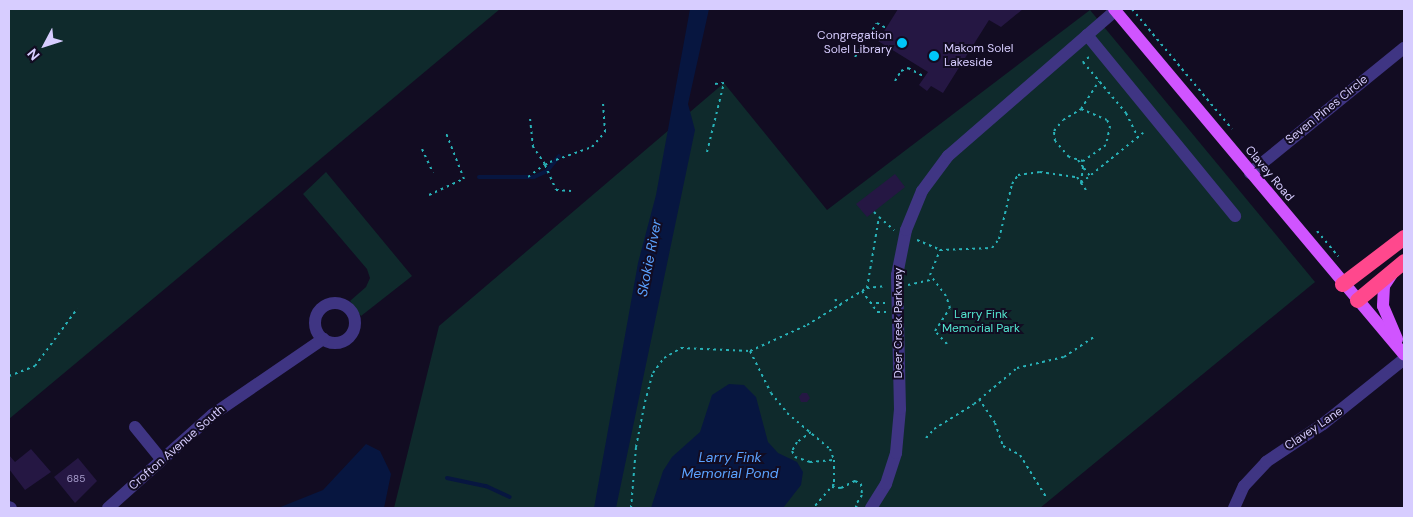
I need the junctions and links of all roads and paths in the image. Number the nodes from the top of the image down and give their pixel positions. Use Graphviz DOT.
graph roads {
  1 [pos="1115,9"];
  2 [pos="1132,9"];
  3 [pos="886,28"];
  4 [pos="1087,36"];
  5 [pos="1404,48"];
  6 [pos="1092,54"];
  7 [pos="856,57"];
  8 [pos="925,77"];
  9 [pos="894,81"];
  10 [pos="1099,81"];
  11 [pos="714,84"];
  12 [pos="603,102"];
  13 [pos="1081,109"];
  14 [pos="530,118"];
  15 [pos="1233,130"];
  16 [pos="446,133"];
  17 [pos="1143,133"];
  18 [pos="1138,138"];
  19 [pos="422,149"];
  20 [pos="707,152"];
  21 [pos="1078,160"];
  22 [pos="545,164"];
  23 [pos="1083,167"];
  24 [pos="433,173"];
  25 [pos="1250,173"];
  26 [pos="1090,176"];
  27 [pos="528,177"];
  28 [pos="1081,184"];
  29 [pos="571,190"];
  30 [pos="1086,190"];
  31 [pos="429,195"];
  32 [pos="874,212"];
  33 [pos="1235,216"];
  34 [pos="879,217"];
  35 [pos="1404,237"];
  36 [pos="1402,262"];
  37 [pos="933,279"];
  38 [pos="1342,284"];
  39 [pos="897,285"];
  40 [pos="862,291"];
  41 [pos="835,299"];
  42 [pos="1357,300"];
  43 [pos="870,303"];
  44 [pos="841,306"];
  45 [pos="898,307"];
  46 [pos="77,309"];
  47 [pos="1095,336"];
  48 [pos="323,339"];
  49 [pos="946,344"];
  50 [pos="750,351"];
  51 [pos="1404,356"];
  52 [pos="9,376"];
  53 [pos="979,399"];
  54 [pos="135,427"];
  55 [pos="811,432"];
  56 [pos="926,438"];
  57 [pos="161,459"];
  58 [pos="834,460"];
  59 [pos="832,487"];
  60 [pos="1046,497"];
  61 [pos="108,508"];
  62 [pos="631,508"];
  63 [pos="813,508"];
  64 [pos="858,508"];
  65 [pos="871,508"];
  66 [pos="1234,508"];
  1 -- 4 [label="street, Deer Creek Parkway"];
  1 -- 25 [label="main road, Clavey Road"];
  2 -- 15 [label="path"];
  3 -- 7 [label="path"];
  4 -- 33 [label="street"];
  4 -- 39 [label="street, Deer Creek Parkway"];
  5 -- 25 [label="street, Seven Pines Circle"];
  6 -- 10 [label="path"];
  8 -- 9 [label="path"];
  10 -- 13 [label="path"];
  10 -- 18 [label="path"];
  11 -- 20 [label="path"];
  12 -- 22 [label="path"];
  13 -- 21 [label="path"];
  13 -- 21 [label="path"];
  14 -- 22 [label="path"];
  16 -- 31 [label="path"];
  17 -- 18 [label="path"];
  18 -- 26 [label="path"];
  19 -- 24 [label="path"];
  21 -- 23 [label="path"];
  22 -- 27 [label="path"];
  22 -- 29 [label="path"];
  23 -- 26 [label="path"];
  23 -- 28 [label="path"];
  25 -- 38 [label="main road, Clavey Road"];
  26 -- 28 [label="path"];
  28 -- 30 [label="path"];
  28 -- 37 [label="path"];
  32 -- 34 [label="path"];
  35 -- 38 [label="highway"];
  36 -- 42 [label="highway"];
  36 -- 51 [label="main road"];
  37 -- 39 [label="path"];
  37 -- 49 [label="path"];
  38 -- 42 [label="main road, Clavey Road"];
  39 -- 40 [label="path"];
  39 -- 45 [label="street, Deer Creek Parkway"];
  40 -- 43 [label="path"];
  40 -- 44 [label="path"];
  41 -- 44 [label="path"];
  42 -- 51 [label="main road, Clavey Road"];
  43 -- 45 [label="path"];
  43 -- 45 [label="path"];
  44 -- 50 [label="path"];
  45 -- 65 [label="street, Deer Creek Parkway"];
  46 -- 52 [label="path"];
  47 -- 53 [label="path"];
  48 -- 57 [label="street, Crofton Avenue South"];
  50 -- 55 [label="path"];
  50 -- 62 [label="path"];
  51 -- 66 [label="street, Clavey Lane"];
  53 -- 56 [label="path"];
  53 -- 60 [label="path"];
  54 -- 57 [label="street"];
  55 -- 58 [label="path"];
  55 -- 58 [label="path"];
  57 -- 61 [label="street, Crofton Avenue South"];
  58 -- 59 [label="path"];
  59 -- 63 [label="path"];
  59 -- 64 [label="path"];
}
